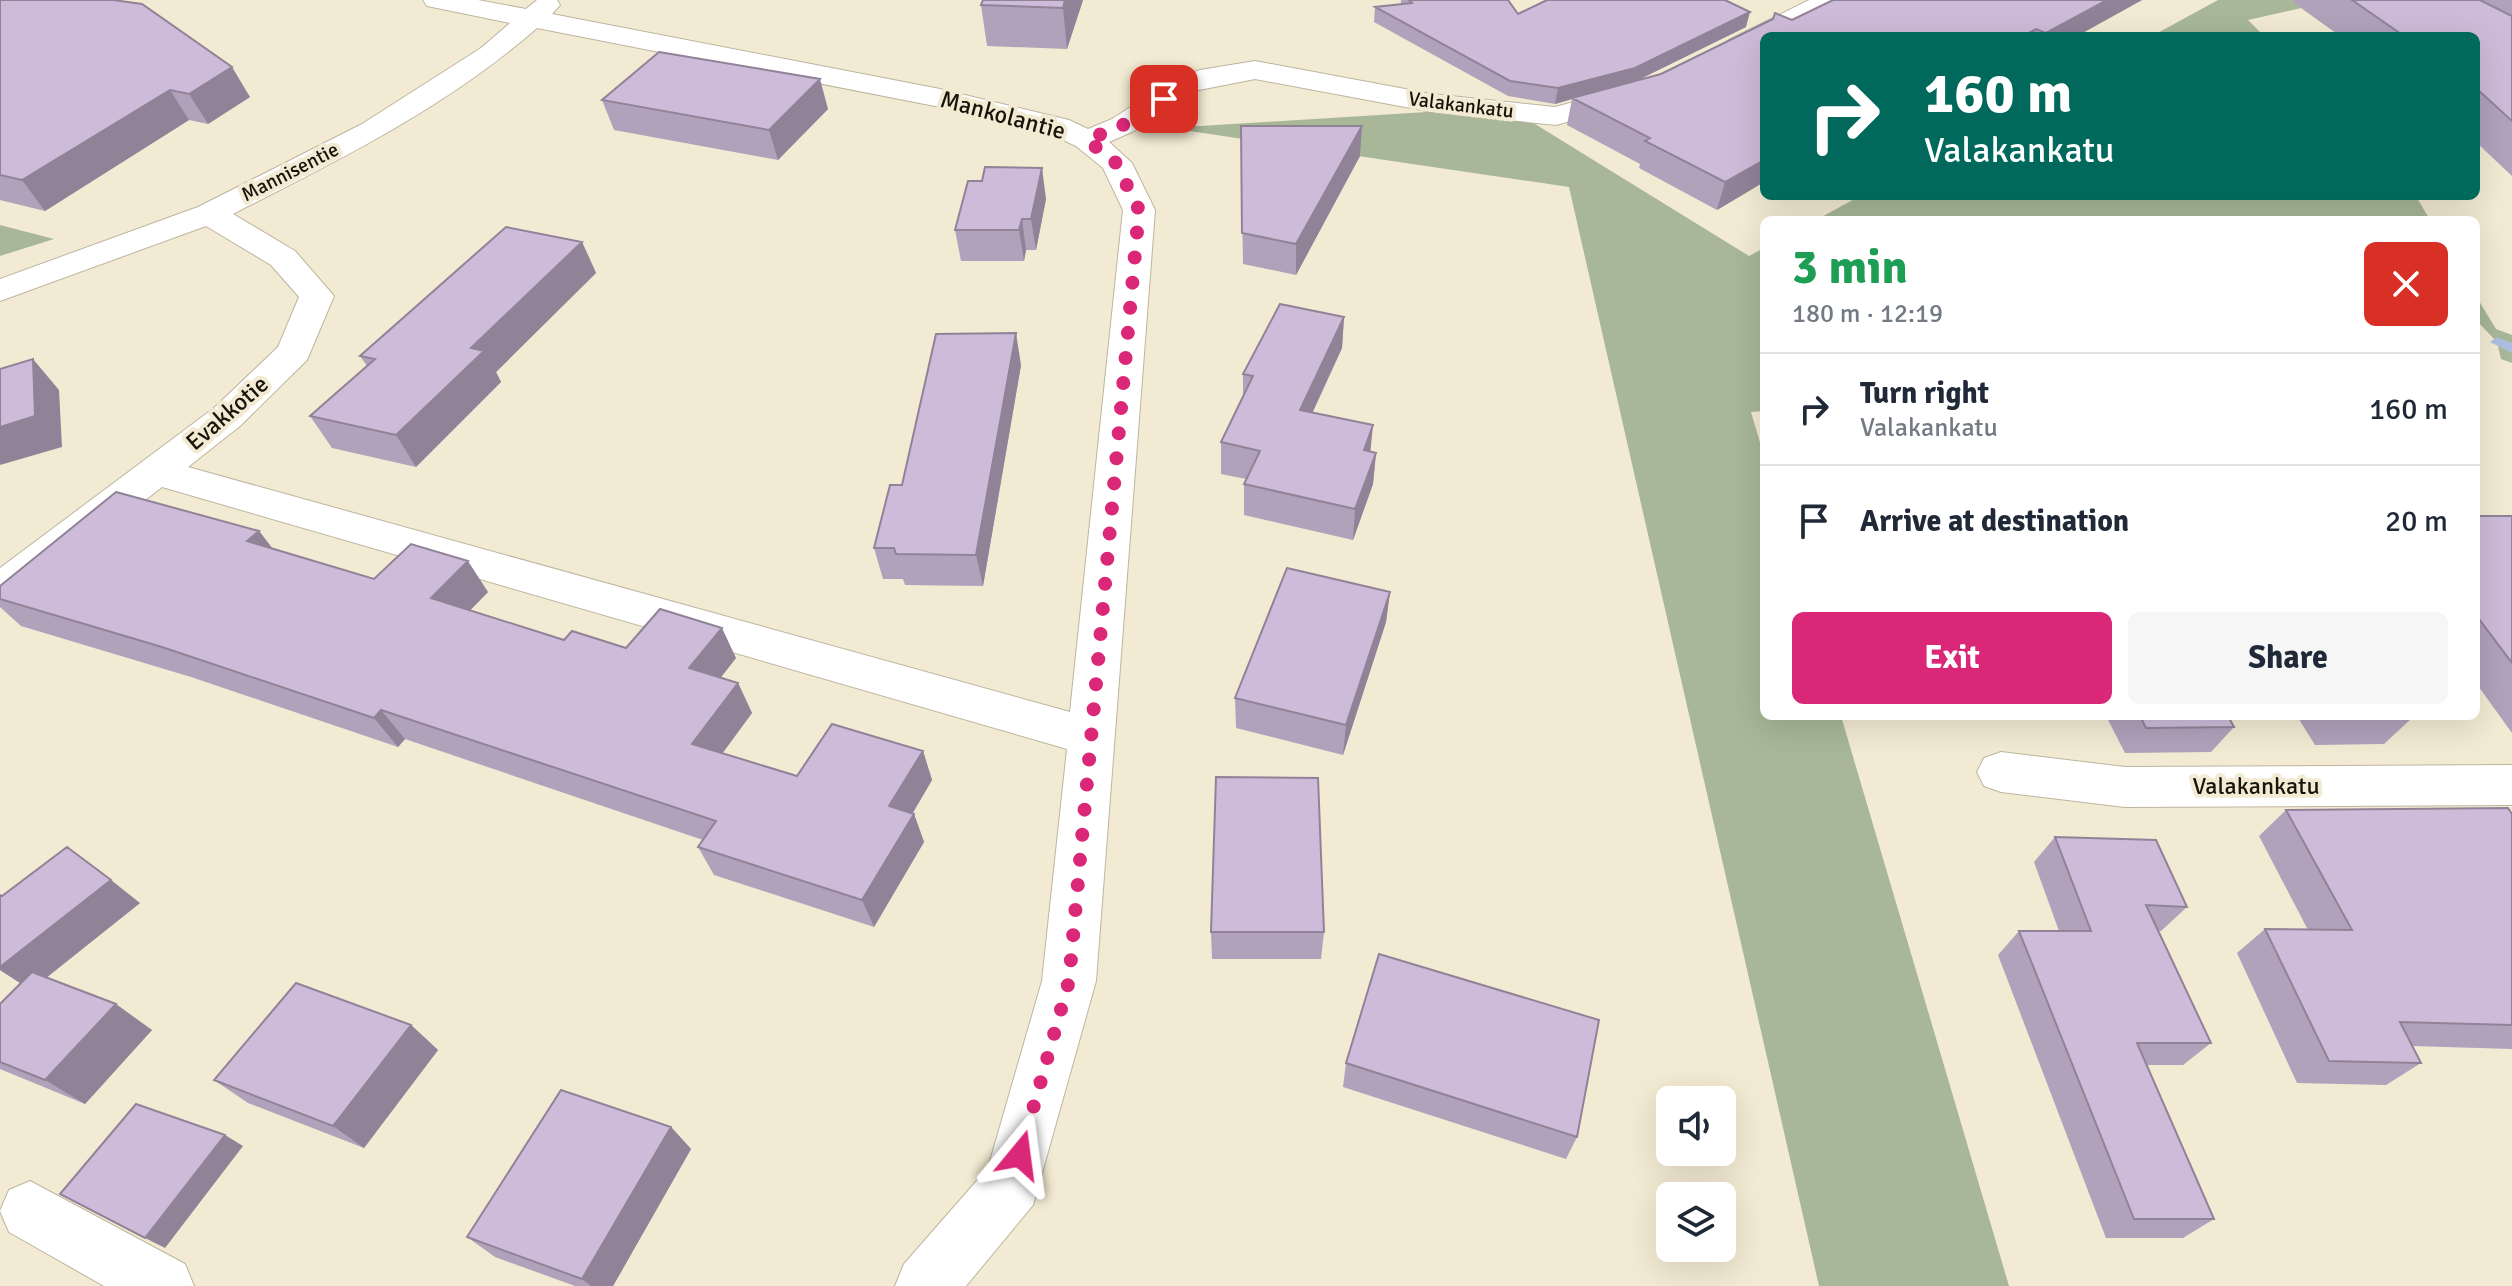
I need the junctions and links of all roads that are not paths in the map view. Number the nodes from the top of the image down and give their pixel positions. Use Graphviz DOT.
graph roads {
  1 [pos="436,0"];
  2 [pos="1830,0"];
  3 [pos="542,10"];
  4 [pos="1765,32"];
  5 [pos="1760,35"];
  6 [pos="1715,57"];
  7 [pos="1658,85"];
  8 [pos="1087,140"];
  9 [pos="209,214"];
  10 [pos="0,291"];
  11 [pos="158,472"];
  12 [pos="0,590"];
  13 [pos="1092,737"];
  14 [pos="2001,772"];
  15 [pos="2512,785"];
  16 [pos="30,1211"];
  17 [pos="163,1286"];
  18 [pos="926,1286"];
  1 -- 3 [label="street, Mankolantie"];
  2 -- 4 [label="street"];
  3 -- 8 [label="street, Mankolantie"];
  3 -- 9 [label="street, Mannisentie"];
  5 -- 6 [label="street"];
  7 -- 8 [label="street, Valakankatu"];
  8 -- 13 [label="street, Mankolantie"];
  9 -- 10 [label="street, Mannisentie"];
  9 -- 11 [label="street, Evakkotie"];
  11 -- 12 [label="street, Evakkotie"];
  11 -- 13 [label="street"];
  13 -- 18 [label="street, Mankolantie"];
  14 -- 15 [label="street, Valakankatu"];
  16 -- 17 [label="street"];
}
